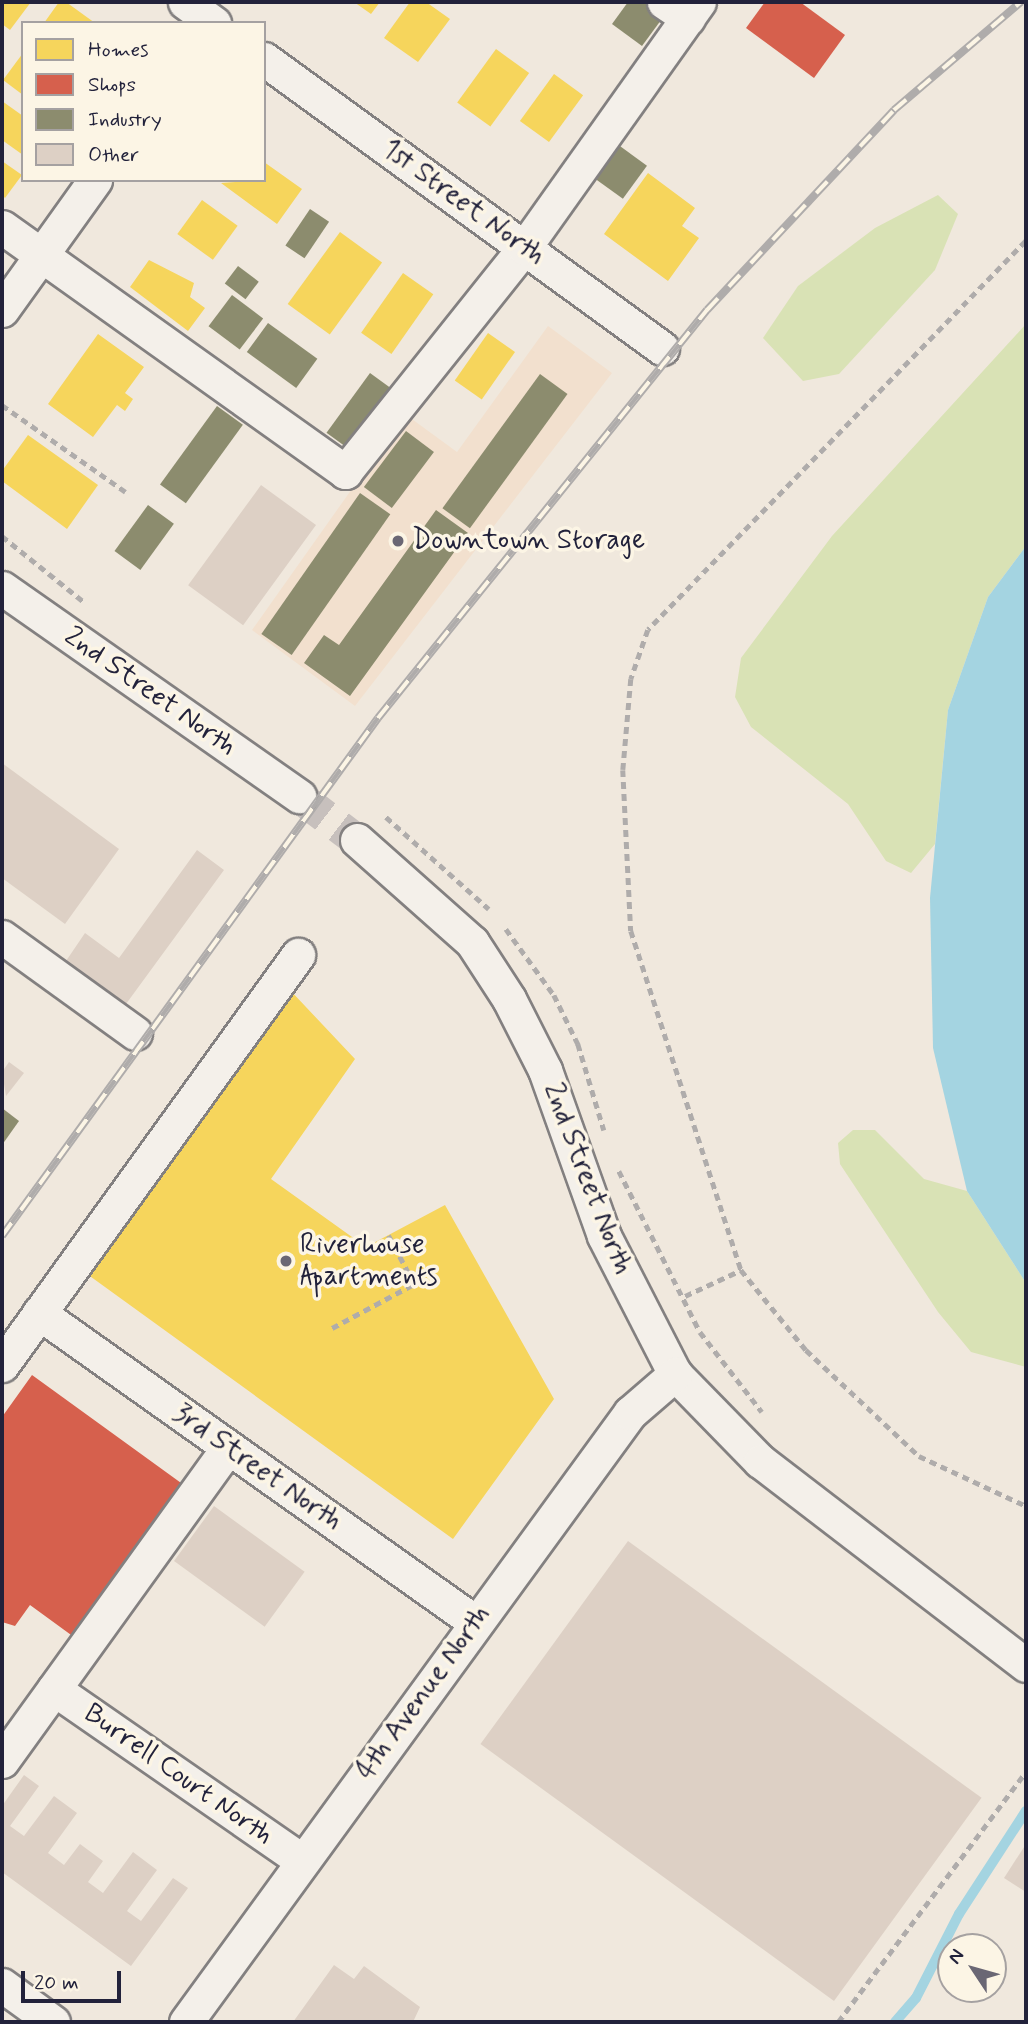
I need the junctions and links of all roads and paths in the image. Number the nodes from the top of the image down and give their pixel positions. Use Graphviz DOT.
graph roads {
  1 [pos="684,7"];
  2 [pos="266,60"];
  3 [pos="94,182"];
  4 [pos="2,227"];
  5 [pos="1026,241"];
  6 [pos="524,248"];
  7 [pos="42,254"];
  8 [pos="2,310"];
  9 [pos="662,348"];
  10 [pos="2,405"];
  11 [pos="127,492"];
  12 [pos="2,588"];
  13 [pos="299,796"];
  14 [pos="385,817"];
  15 [pos="356,839"];
  16 [pos="2,937"];
  17 [pos="298,954"];
  18 [pos="135,1033"];
  19 [pos="608,1143"];
  20 [pos="611,1156"];
  21 [pos="388,1235"];
  22 [pos="741,1270"];
  23 [pos="684,1296"];
  24 [pos="39,1313"];
  25 [pos="332,1328"];
  26 [pos="2,1365"];
  27 [pos="675,1374"];
  28 [pos="767,1417"];
  29 [pos="229,1448"];
  30 [pos="1026,1506"];
  31 [pos="475,1622"];
  32 [pos="1026,1665"];
  33 [pos="54,1689"];
  34 [pos="2,1761"];
  35 [pos="1026,1772"];
  36 [pos="302,1861"];
  37 [pos="2,1985"];
  38 [pos="53,2022"];
  39 [pos="186,2022"];
  40 [pos="838,2022"];
  1 -- 6 [label="street"];
  2 -- 6 [label="street, 1st Street North"];
  3 -- 7 [label="street"];
  4 -- 7 [label="street"];
  5 -- 22 [label="path"];
  6 -- 7 [label="street"];
  6 -- 9 [label="street, 1st Street North"];
  7 -- 8 [label="street"];
  10 -- 11 [label="path"];
  12 -- 13 [label="street, 2nd Street North"];
  14 -- 19 [label="path"];
  15 -- 27 [label="street, 2nd Street North"];
  16 -- 18 [label="street"];
  17 -- 24 [label="street"];
  20 -- 23 [label="path"];
  21 -- 25 [label="path"];
  22 -- 23 [label="path"];
  22 -- 30 [label="path"];
  23 -- 28 [label="path"];
  24 -- 26 [label="street"];
  24 -- 29 [label="street, 3rd Street North"];
  27 -- 31 [label="street, 4th Avenue North"];
  27 -- 32 [label="street, 2nd Street North"];
  29 -- 31 [label="street, 3rd Street North"];
  29 -- 33 [label="street"];
  31 -- 36 [label="street, 4th Avenue North"];
  33 -- 34 [label="street"];
  33 -- 36 [label="street, Burrell Court North"];
  35 -- 40 [label="path"];
  36 -- 39 [label="street, 4th Avenue North"];
  37 -- 38 [label="street"];
}
